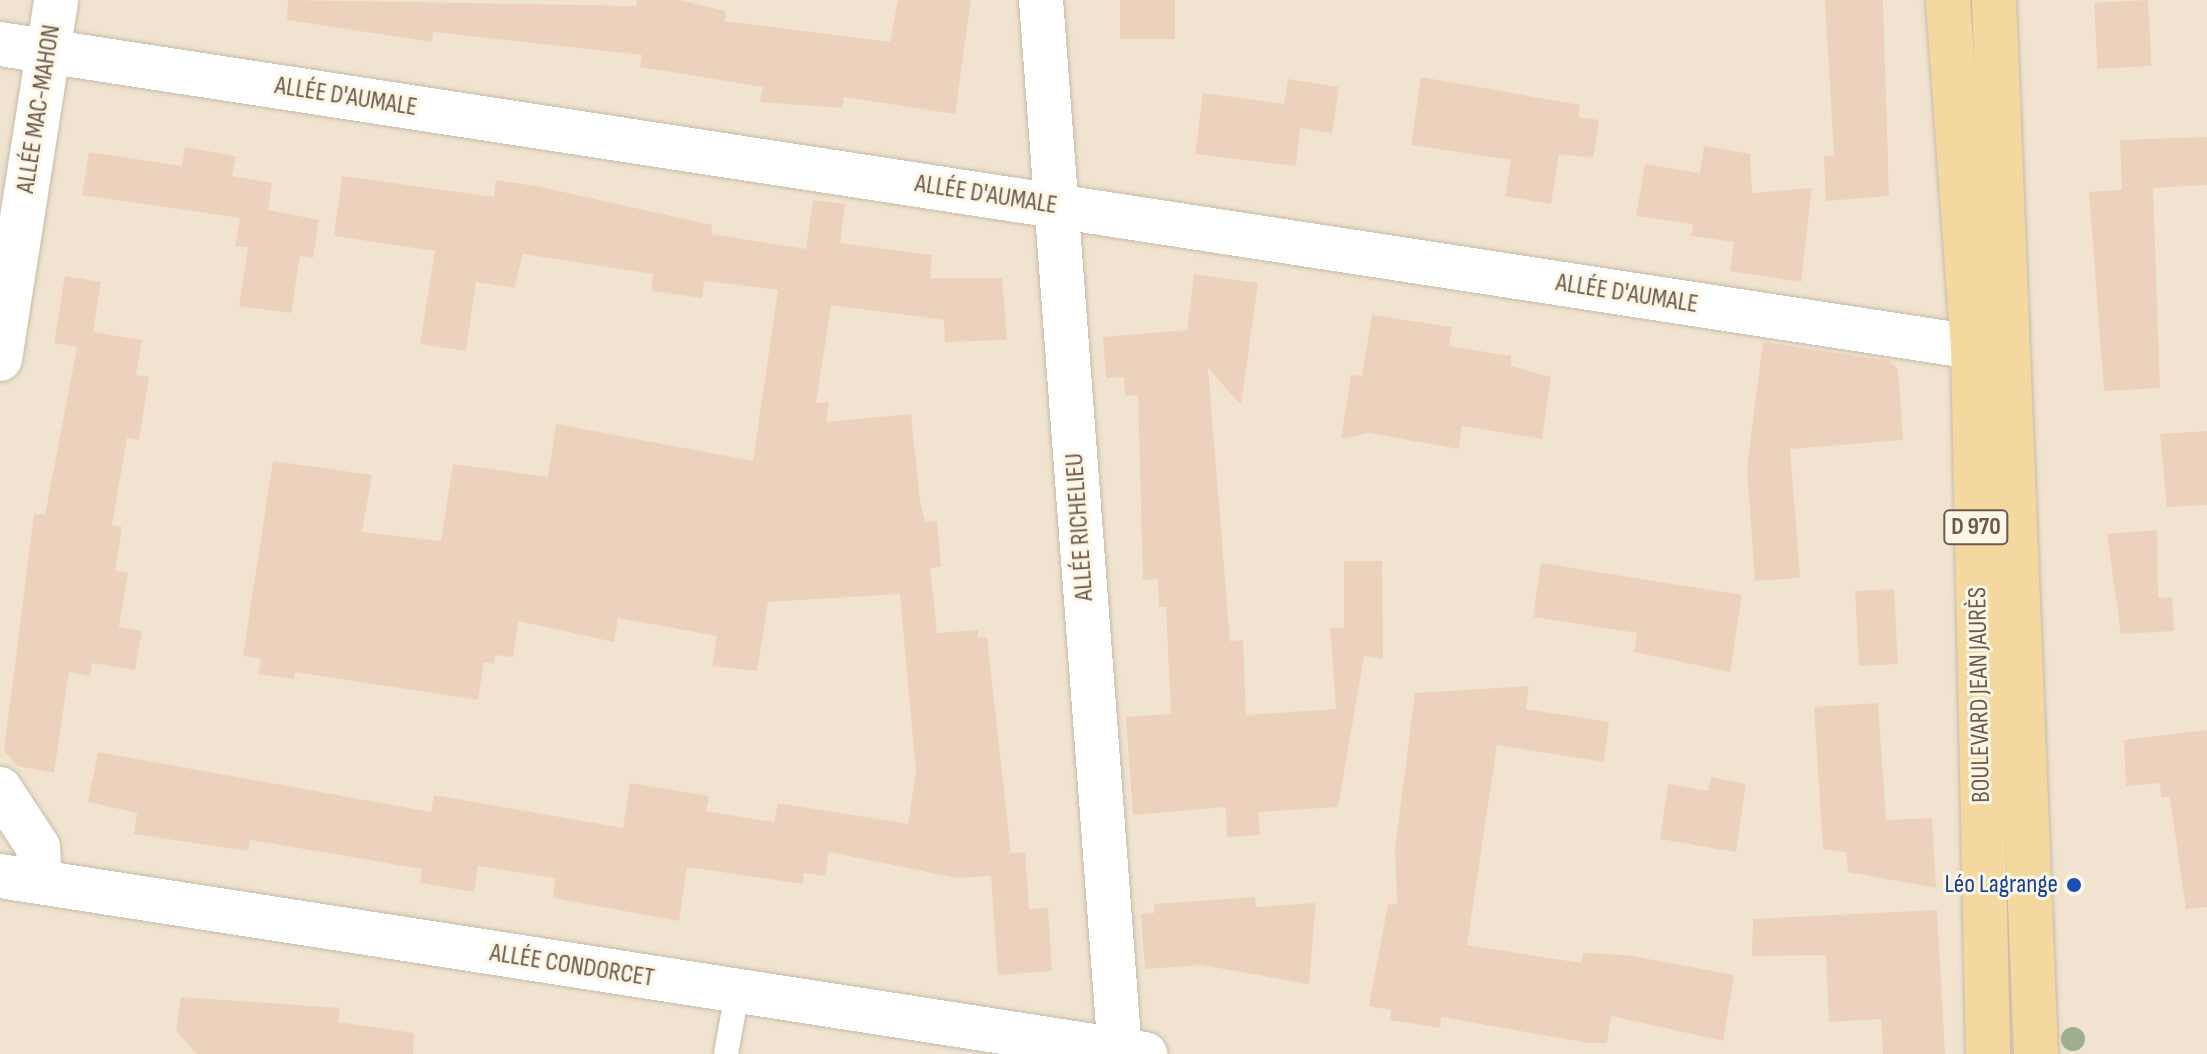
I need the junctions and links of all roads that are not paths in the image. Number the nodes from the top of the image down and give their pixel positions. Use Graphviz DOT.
graph roads {
  1 [pos="56,0"];
  2 [pos="1041,0"];
  3 [pos="1948,0"];
  4 [pos="1994,0"];
  5 [pos="0,44"];
  6 [pos="48,52"];
  7 [pos="1056,205"];
  8 [pos="1973,347"];
  9 [pos="0,359"];
  10 [pos="0,789"];
  11 [pos="20,879"];
  12 [pos="737,992"];
  13 [pos="1128,1053"];
  14 [pos="726,1054"];
  15 [pos="1988,1054"];
  16 [pos="2036,1054"];
  1 -- 6 [label="street, ALLÉE MAC-MAHON"];
  2 -- 7 [label="street, ALLÉE RICHELIEU"];
  3 -- 8 [label="main road, BOULEVARD JEAN JAURÈS / D 970"];
  4 -- 16 [label="main road, BOULEVARD JEAN JAURÈS / D 970"];
  5 -- 6 [label="street, ALLÉE D'AUMALE"];
  6 -- 7 [label="street, ALLÉE D'AUMALE"];
  6 -- 9 [label="street, ALLÉE MAC-MAHON"];
  7 -- 8 [label="street, ALLÉE D'AUMALE"];
  7 -- 13 [label="street, ALLÉE RICHELIEU"];
  8 -- 15 [label="main road, BOULEVARD JEAN JAURÈS / D 970"];
  10 -- 11 [label="street"];
  11 -- 12 [label="street, ALLÉE CONDORCET"];
  12 -- 13 [label="street, ALLÉE CONDORCET"];
  12 -- 14 [label="lane"];
}
